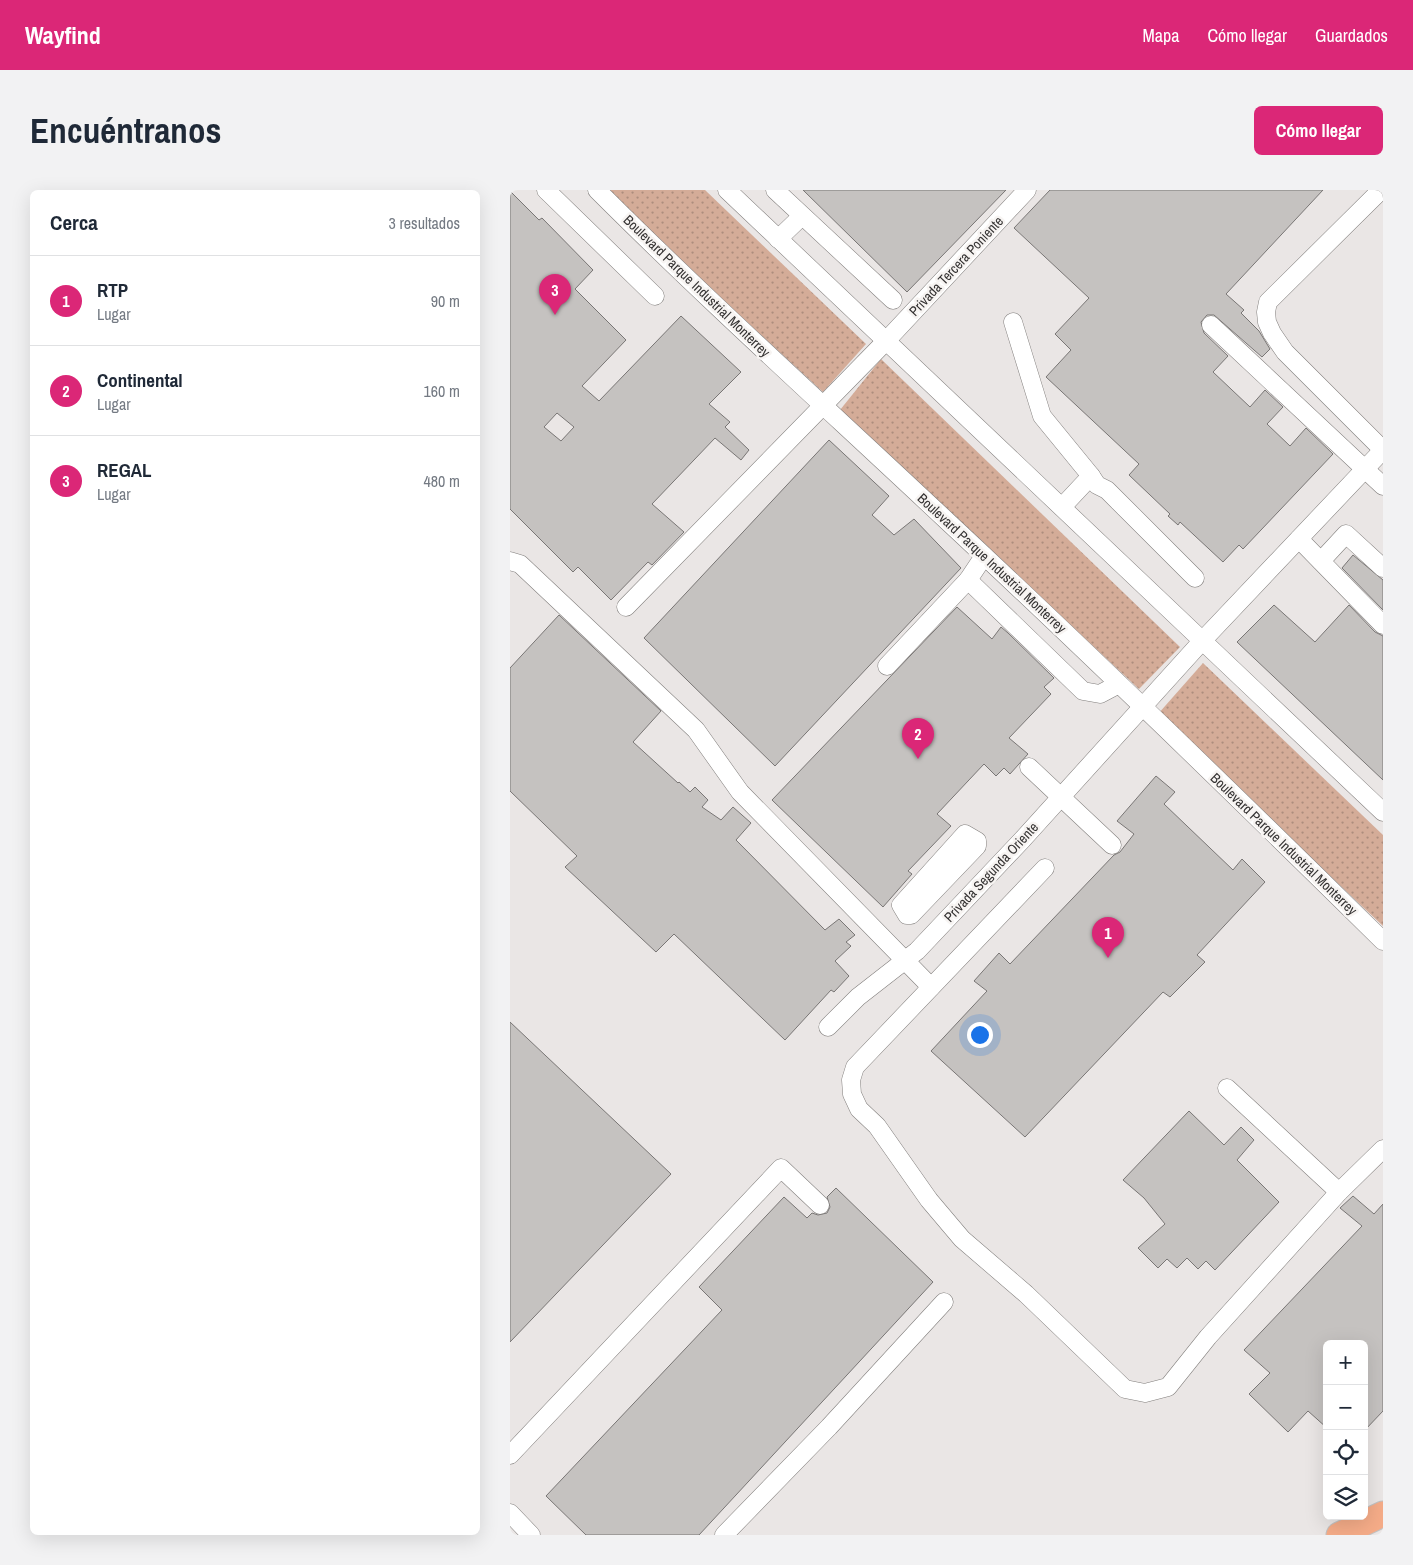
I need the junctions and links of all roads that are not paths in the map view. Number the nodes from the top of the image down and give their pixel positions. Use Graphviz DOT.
graph roads {
  1 [pos="546,190"];
  2 [pos="597,190"];
  3 [pos="727,190"];
  4 [pos="775,190"];
  5 [pos="1027,190"];
  6 [pos="1381,190"];
  7 [pos="802,216"];
  8 [pos="778,239"];
  9 [pos="655,296"];
  10 [pos="893,300"];
  11 [pos="1013,322"];
  12 [pos="1211,325"];
  13 [pos="886,341"];
  14 [pos="823,405"];
  15 [pos="1383,450"];
  16 [pos="1364,470"];
  17 [pos="1091,476"];
  18 [pos="1383,486"];
  19 [pos="1062,507"];
  20 [pos="1299,539"];
  21 [pos="984,556"];
  22 [pos="510,561"];
  23 [pos="1320,561"];
  24 [pos="1383,568"];
  25 [pos="1195,578"];
  26 [pos="968,580"];
  27 [pos="626,607"];
  28 [pos="1383,625"];
  29 [pos="1203,640"];
  30 [pos="886,666"];
  31 [pos="1119,684"];
  32 [pos="1143,707"];
  33 [pos="1030,767"];
  34 [pos="1062,795"];
  35 [pos="1383,812"];
  36 [pos="1112,845"];
  37 [pos="1045,868"];
  38 [pos="950,875"];
  39 [pos="971,894"];
  40 [pos="1383,940"];
  41 [pos="905,962"];
  42 [pos="931,987"];
  43 [pos="828,1027"];
  44 [pos="1227,1088"];
  45 [pos="1383,1149"];
  46 [pos="1339,1192"];
  47 [pos="820,1205"];
  48 [pos="944,1302"];
  49 [pos="510,1456"];
  50 [pos="1383,1514"];
  51 [pos="513,1522"];
  52 [pos="531,1535"];
  53 [pos="724,1535"];
  54 [pos="1339,1535"];
  1 -- 9 [label="street"];
  2 -- 14 [label="street, Boulevard Parque Industrial Monterrey"];
  3 -- 8 [label="street"];
  4 -- 7 [label="street"];
  5 -- 13 [label="street, Privada Tercera Poniente"];
  6 -- 15 [label="street"];
  7 -- 8 [label="street"];
  7 -- 10 [label="street"];
  8 -- 13 [label="street"];
  11 -- 17 [label="street"];
  12 -- 16 [label="street"];
  13 -- 14 [label="street, Privada Tercera Poniente"];
  13 -- 19 [label="street"];
  14 -- 21 [label="street, Boulevard Parque Industrial Monterrey"];
  14 -- 27 [label="street, Privada Tercera Poniente"];
  15 -- 16 [label="street, Privada Segunda Oriente"];
  16 -- 18 [label="street"];
  16 -- 20 [label="street, Privada Segunda Oriente"];
  17 -- 19 [label="street"];
  17 -- 25 [label="street"];
  19 -- 29 [label="street"];
  20 -- 23 [label="street"];
  20 -- 29 [label="street, Privada Segunda Oriente"];
  21 -- 26 [label="street"];
  21 -- 31 [label="street, Boulevard Parque Industrial Monterrey"];
  22 -- 41 [label="street"];
  23 -- 24 [label="street"];
  23 -- 28 [label="street"];
  26 -- 30 [label="street"];
  26 -- 31 [label="street"];
  29 -- 32 [label="street, Privada Segunda Oriente"];
  29 -- 35 [label="street"];
  31 -- 32 [label="street, Boulevard Parque Industrial Monterrey"];
  32 -- 34 [label="street, Privada Segunda Oriente"];
  32 -- 40 [label="street, Boulevard Parque Industrial Monterrey"];
  33 -- 34 [label="street"];
  34 -- 36 [label="street"];
  34 -- 39 [label="street, Privada Segunda Oriente"];
  37 -- 42 [label="street"];
  38 -- 38 [label="street"];
  38 -- 39 [label="street"];
  39 -- 41 [label="street, Privada Segunda Oriente"];
  41 -- 42 [label="street"];
  41 -- 43 [label="street, Privada Segunda Oriente"];
  42 -- 46 [label="street"];
  44 -- 46 [label="street"];
  45 -- 46 [label="street"];
  47 -- 49 [label="street"];
  48 -- 53 [label="street"];
  50 -- 54 [label="highway"];
  51 -- 52 [label="street"];
}
